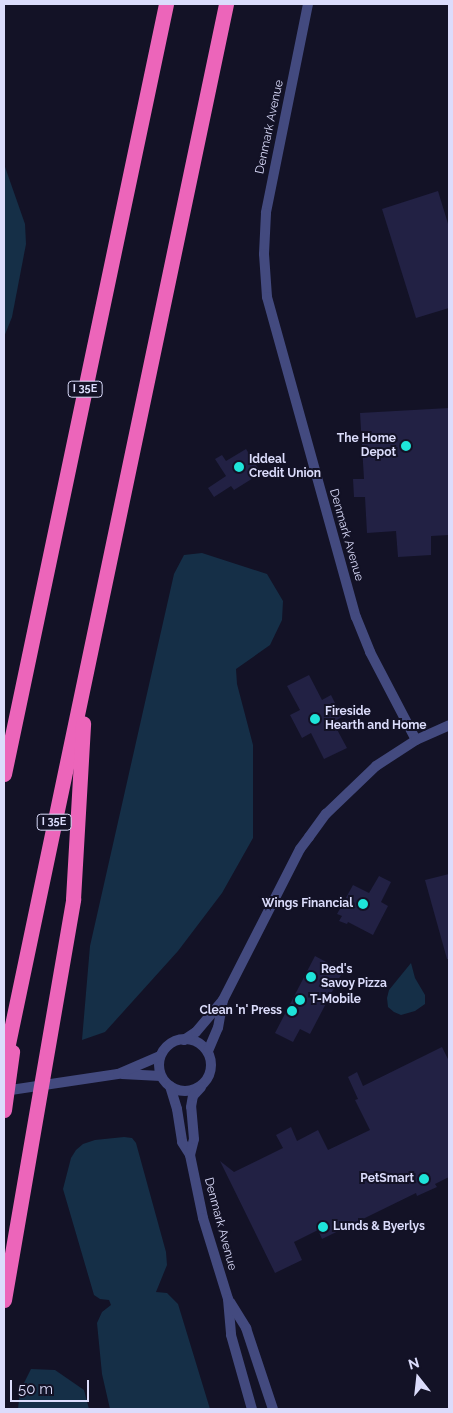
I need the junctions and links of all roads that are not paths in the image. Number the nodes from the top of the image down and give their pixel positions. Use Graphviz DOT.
graph roads {
  1 [pos="166,4"];
  2 [pos="226,4"];
  3 [pos="308,4"];
  4 [pos="86,673"];
  5 [pos="449,725"];
  6 [pos="416,740"];
  7 [pos="4,774"];
  8 [pos="22,975"];
  9 [pos="223,1000"];
  10 [pos="184,1040"];
  11 [pos="208,1051"];
  12 [pos="160,1056"];
  13 [pos="4,1063"];
  14 [pos="118,1074"];
  15 [pos="161,1076"];
  16 [pos="170,1086"];
  17 [pos="202,1086"];
  18 [pos="4,1091"];
  19 [pos="4,1110"];
  20 [pos="190,1155"];
  21 [pos="228,1299"];
  22 [pos="4,1300"];
  23 [pos="252,1409"];
  24 [pos="273,1409"];
  1 -- 7 [label="highway, I 35E"];
  2 -- 4 [label="highway, I 35E"];
  3 -- 6 [label="street, Denmark Avenue"];
  4 -- 8 [label="highway, I 35E"];
  4 -- 22 [label="highway"];
  5 -- 6 [label="street"];
  6 -- 9 [label="street"];
  8 -- 13 [label="highway, I 35E"];
  8 -- 19 [label="highway"];
  9 -- 10 [label="street"];
  9 -- 11 [label="street"];
  10 -- 11 [label="street"];
  10 -- 12 [label="street"];
  11 -- 17 [label="street"];
  12 -- 14 [label="street"];
  12 -- 15 [label="street"];
  14 -- 15 [label="street"];
  14 -- 18 [label="street"];
  15 -- 16 [label="street"];
  16 -- 17 [label="street"];
  16 -- 20 [label="street, Denmark Avenue"];
  17 -- 20 [label="street, Denmark Avenue"];
  20 -- 21 [label="street, Denmark Avenue"];
  21 -- 23 [label="street, Denmark Avenue"];
  21 -- 24 [label="street, Denmark Avenue"];
}
